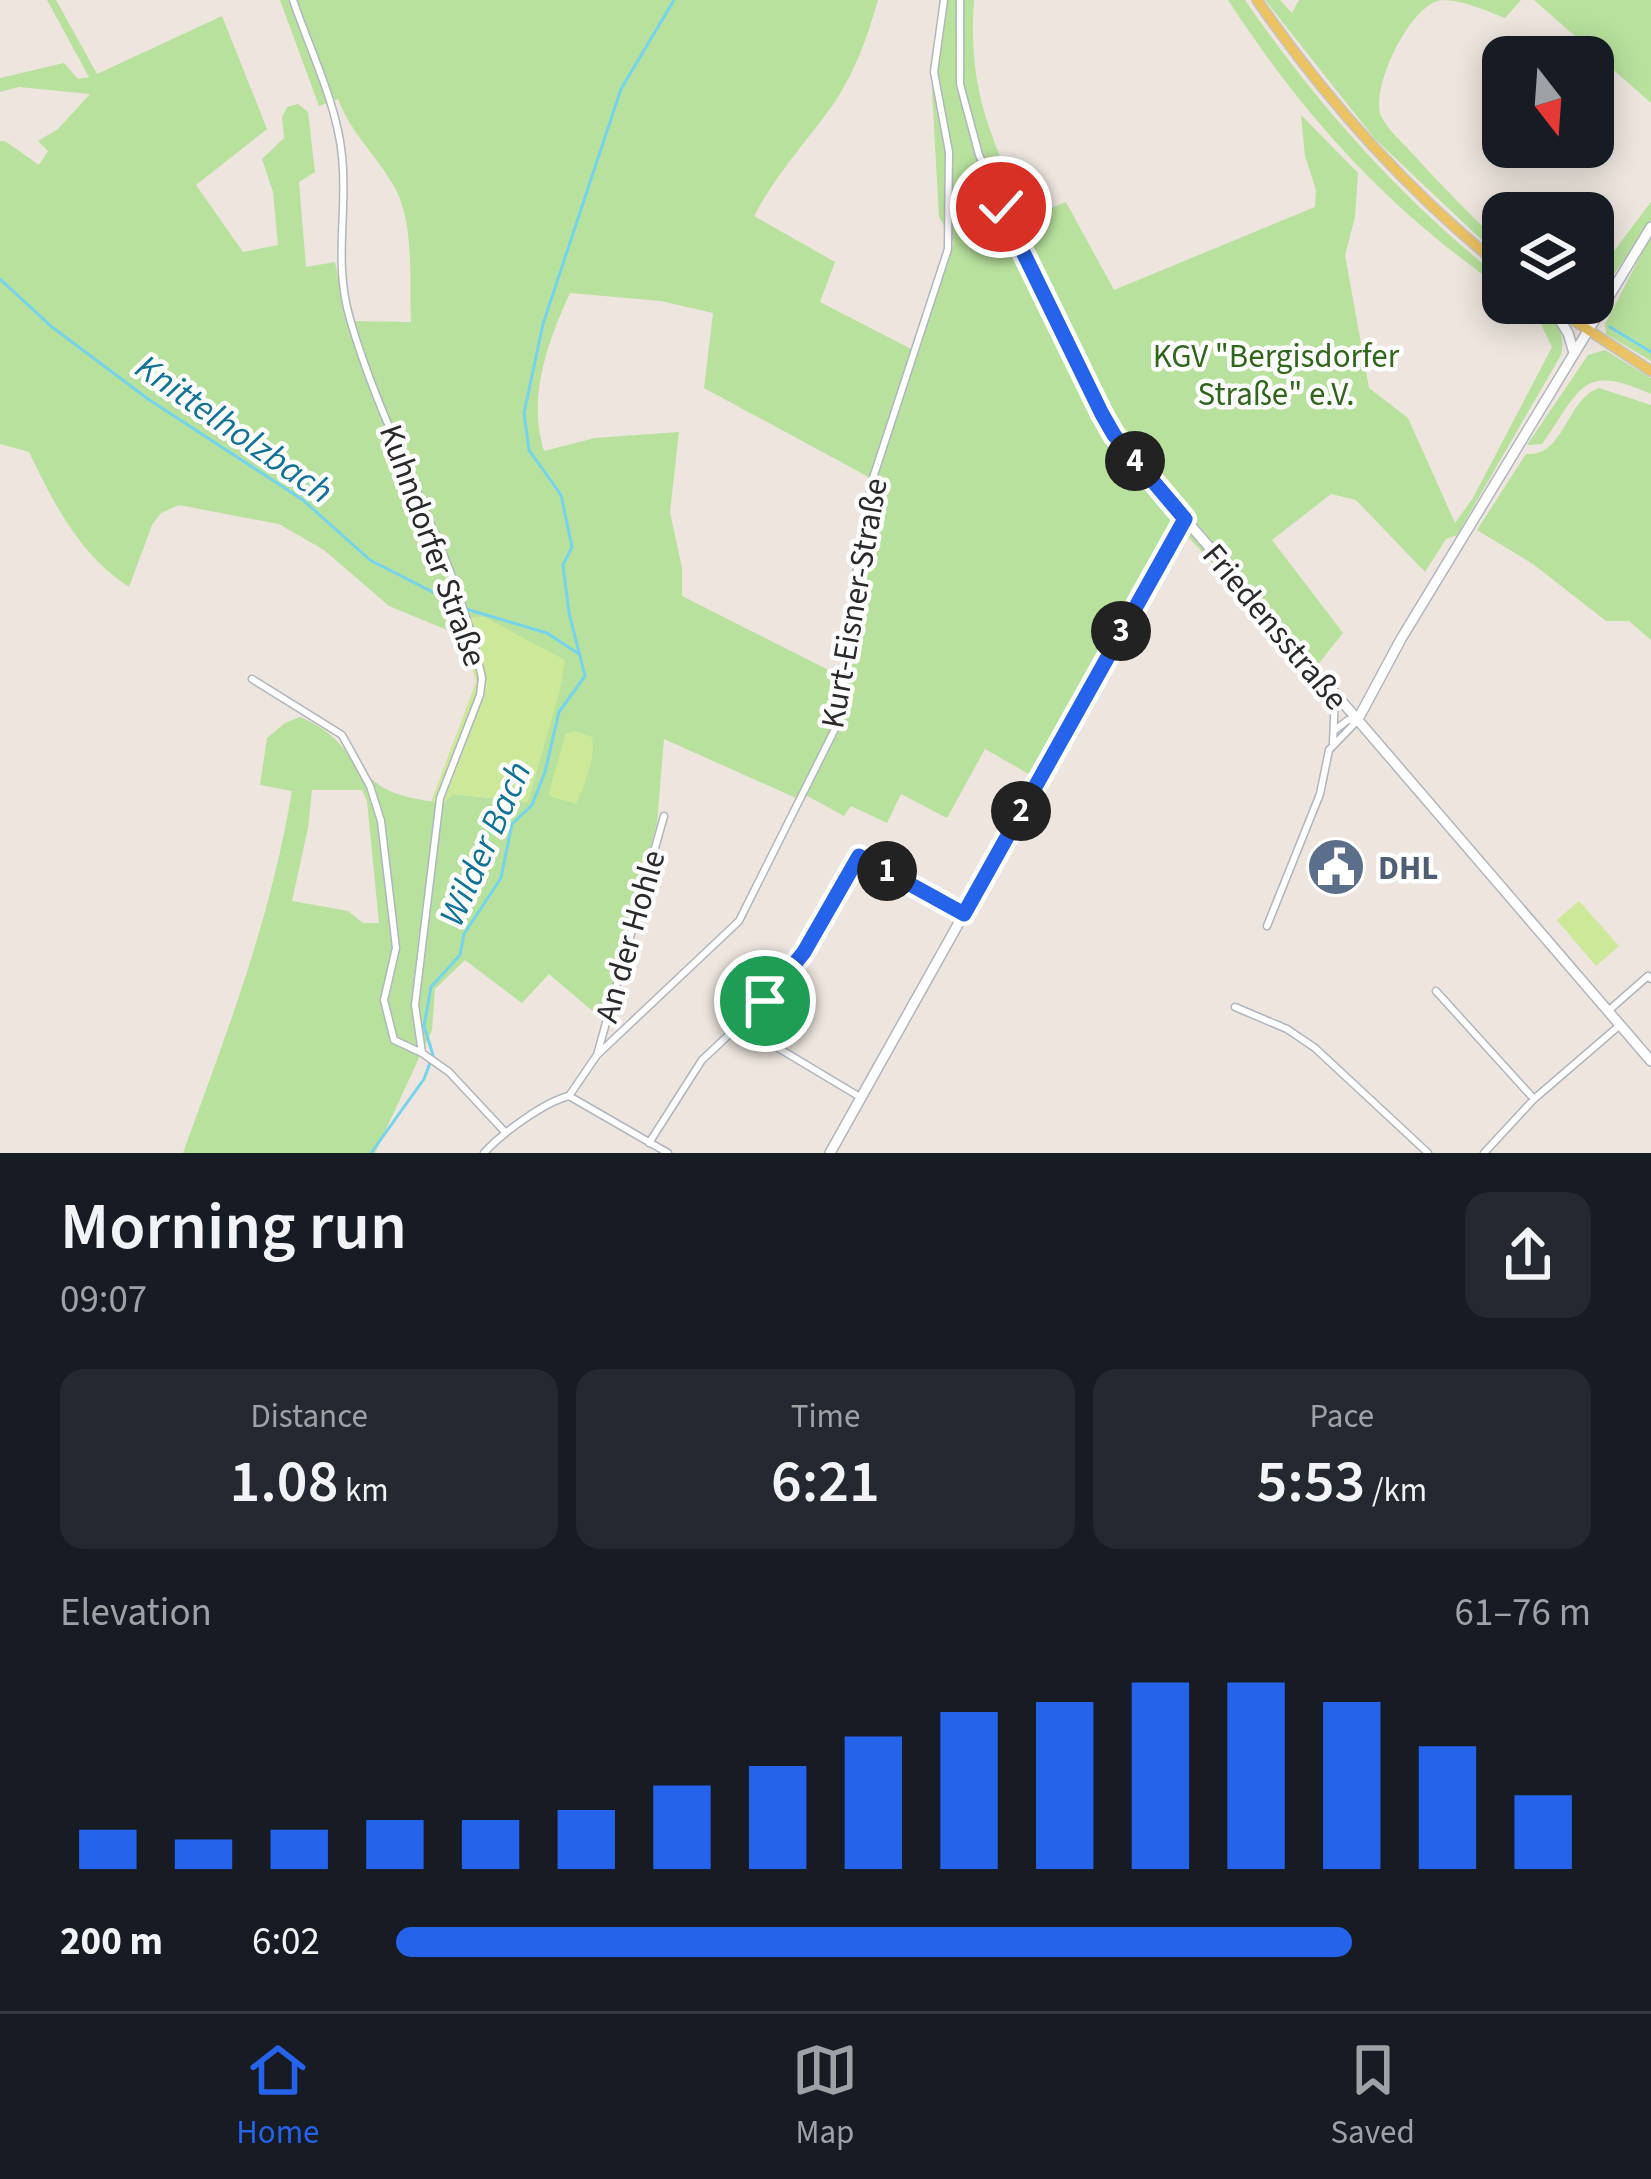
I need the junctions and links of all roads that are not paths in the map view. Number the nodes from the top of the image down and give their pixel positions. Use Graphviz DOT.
graph roads {
  1 [pos="292,0"];
  2 [pos="944,0"];
  3 [pos="960,0"];
  4 [pos="1257,0"];
  5 [pos="1651,227"];
  6 [pos="1482,250"];
  7 [pos="1562,324"];
  8 [pos="1577,324"];
  9 [pos="1587,331"];
  10 [pos="1574,352"];
  11 [pos="1651,371"];
  12 [pos="1185,519"];
  13 [pos="252,679"];
  14 [pos="1335,696"];
  15 [pos="1357,721"];
  16 [pos="1335,730"];
  17 [pos="1333,743"];
  18 [pos="664,816"];
  19 [pos="964,914"];
  20 [pos="1267,926"];
  21 [pos="1651,980"];
  22 [pos="1436,991"];
  23 [pos="1234,1007"];
  24 [pos="1608,1011"];
  25 [pos="737,1024"];
  26 [pos="1621,1025"];
  27 [pos="597,1055"];
  28 [pos="428,1057"];
  29 [pos="1651,1061"];
  30 [pos="569,1096"];
  31 [pos="860,1097"];
  32 [pos="1534,1100"];
  33 [pos="505,1132"];
  34 [pos="649,1143"];
  35 [pos="484,1153"];
  36 [pos="668,1153"];
  37 [pos="830,1153"];
  38 [pos="1428,1153"];
  39 [pos="1484,1153"];
  1 -- 28 [label="street, Kuhndorfer Straße"];
  2 -- 27 [label="street, Kurt-Eisner-Straße"];
  3 -- 12 [label="street, Friedensstraße"];
  4 -- 6 [label="main road"];
  5 -- 9 [label="street"];
  7 -- 10 [label="street"];
  8 -- 9 [label="main road"];
  9 -- 10 [label="street"];
  9 -- 11 [label="main road"];
  10 -- 15 [label="street"];
  12 -- 14 [label="street, Friedensstraße"];
  12 -- 19 [label="street"];
  13 -- 28 [label="street"];
  14 -- 15 [label="street, Friedensstraße"];
  14 -- 16 [label="street"];
  15 -- 16 [label="street"];
  15 -- 17 [label="street"];
  15 -- 24 [label="street, Friedensstraße"];
  16 -- 17 [label="street"];
  17 -- 20 [label="street"];
  18 -- 27 [label="street, An der Hohle"];
  19 -- 25 [label="street"];
  19 -- 31 [label="street"];
  21 -- 24 [label="street"];
  22 -- 32 [label="street"];
  23 -- 38 [label="street"];
  24 -- 26 [label="street, Friedensstraße"];
  25 -- 31 [label="street"];
  25 -- 34 [label="street"];
  26 -- 29 [label="street, Friedensstraße"];
  26 -- 32 [label="street"];
  27 -- 30 [label="street, Kurt-Eisner-Straße"];
  28 -- 33 [label="street"];
  30 -- 33 [label="street, Kurt-Eisner-Straße"];
  30 -- 34 [label="street"];
  31 -- 37 [label="street"];
  32 -- 39 [label="street"];
  33 -- 35 [label="street, Kurt-Eisner-Straße"];
  34 -- 36 [label="street"];
}
